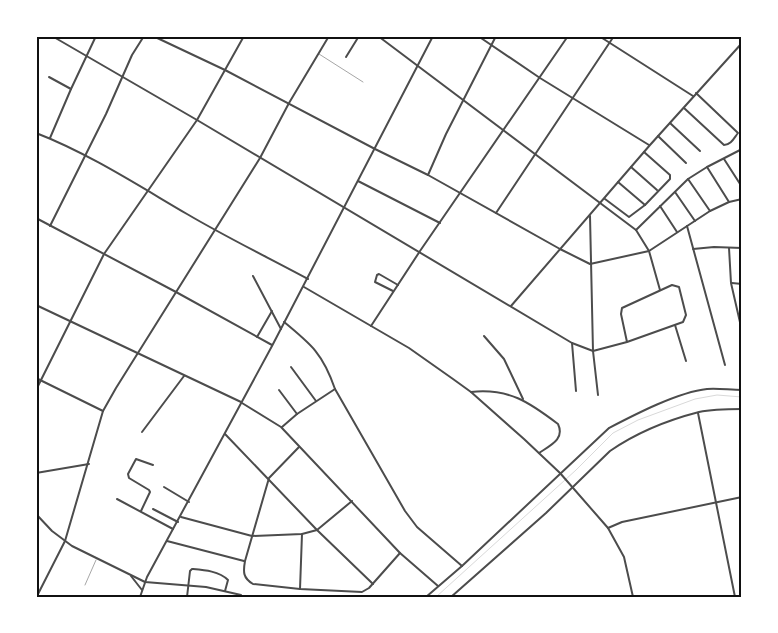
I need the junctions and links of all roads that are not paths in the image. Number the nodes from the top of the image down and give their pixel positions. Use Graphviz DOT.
graph roads {
  1 [pos="96,36"];
  2 [pos="144,36"];
  3 [pos="153,36"];
  4 [pos="244,36"];
  5 [pos="329,36"];
  6 [pos="359,36"];
  7 [pos="378,36"];
  8 [pos="433,36"];
  9 [pos="478,36"];
  10 [pos="496,36"];
  11 [pos="568,36"];
  12 [pos="598,36"];
  13 [pos="614,36"];
  14 [pos="53,37"];
  15 [pos="742,43"];
  16 [pos="610,44"];
  17 [pos="492,45"];
  18 [pos="319,54"];
  19 [pos="87,57"];
  20 [pos="346,57"];
  21 [pos="418,65"];
  22 [pos="225,70"];
  23 [pos="49,77"];
  24 [pos="121,77"];
  25 [pos="540,78"];
  26 [pos="363,82"];
  27 [pos="71,89"];
  28 [pos="696,93"];
  29 [pos="693,96"];
  30 [pos="573,98"];
  31 [pos="463,100"];
  32 [pos="289,103"];
  33 [pos="684,107"];
  34 [pos="197,120"];
  35 [pos="670,123"];
  36 [pos="503,131"];
  37 [pos="36,133"];
  38 [pos="658,136"];
  39 [pos="50,138"];
  40 [pos="650,145"];
  41 [pos="375,149"];
  42 [pos="700,150"];
  43 [pos="740,150"];
  44 [pos="644,152"];
  45 [pos="742,154"];
  46 [pos="535,155"];
  47 [pos="86,157"];
  48 [pos="260,158"];
  49 [pos="724,158"];
  50 [pos="686,163"];
  51 [pos="631,167"];
  52 [pos="707,167"];
  53 [pos="428,175"];
  54 [pos="688,179"];
  55 [pos="358,181"];
  56 [pos="618,182"];
  57 [pos="742,186"];
  58 [pos="149,191"];
  59 [pos="658,191"];
  60 [pos="675,192"];
  61 [pos="461,193"];
  62 [pos="604,199"];
  63 [pos="742,199"];
  64 [pos="729,202"];
  65 [pos="600,204"];
  66 [pos="644,205"];
  67 [pos="660,206"];
  68 [pos="344,208"];
  69 [pos="710,211"];
  70 [pos="496,213"];
  71 [pos="590,215"];
  72 [pos="36,218"];
  73 [pos="695,221"];
  74 [pos="440,223"];
  75 [pos="50,226"];
  76 [pos="687,226"];
  77 [pos="216,230"];
  78 [pos="636,230"];
  79 [pos="678,232"];
  80 [pos="729,248"];
  81 [pos="742,248"];
  82 [pos="560,249"];
  83 [pos="693,249"];
  84 [pos="420,251"];
  85 [pos="649,251"];
  86 [pos="104,254"];
  87 [pos="590,264"];
  88 [pos="254,276"];
  89 [pos="308,279"];
  90 [pos="732,283"];
  91 [pos="742,284"];
  92 [pos="398,285"];
  93 [pos="304,286"];
  94 [pos="660,290"];
  95 [pos="176,292"];
  96 [pos="394,292"];
  97 [pos="36,305"];
  98 [pos="510,306"];
  99 [pos="272,311"];
  100 [pos="70,321"];
  101 [pos="740,321"];
  102 [pos="284,322"];
  103 [pos="675,325"];
  104 [pos="371,326"];
  105 [pos="281,329"];
  106 [pos="742,331"];
  107 [pos="484,336"];
  108 [pos="257,337"];
  109 [pos="627,342"];
  110 [pos="572,343"];
  111 [pos="272,346"];
  112 [pos="593,351"];
  113 [pos="137,353"];
  114 [pos="686,360"];
  115 [pos="726,365"];
  116 [pos="290,367"];
  117 [pos="184,376"];
  118 [pos="36,378"];
  119 [pos="41,381"];
  120 [pos="335,389"];
  121 [pos="36,390"];
  122 [pos="279,390"];
  123 [pos="742,390"];
  124 [pos="576,391"];
  125 [pos="471,392"];
  126 [pos="598,395"];
  127 [pos="523,399"];
  128 [pos="316,401"];
  129 [pos="241,402"];
  130 [pos="742,409"];
  131 [pos="104,411"];
  132 [pos="698,413"];
  133 [pos="297,414"];
  134 [pos="281,427"];
  135 [pos="142,432"];
  136 [pos="226,434"];
  137 [pos="299,446"];
  138 [pos="539,453"];
  139 [pos="89,464"];
  140 [pos="153,465"];
  141 [pos="36,473"];
  142 [pos="561,475"];
  143 [pos="269,478"];
  144 [pos="164,487"];
  145 [pos="573,488"];
  146 [pos="742,498"];
  147 [pos="116,499"];
  148 [pos="352,501"];
  149 [pos="189,502"];
  150 [pos="717,503"];
  151 [pos="153,509"];
  152 [pos="141,512"];
  153 [pos="36,514"];
  154 [pos="181,517"];
  155 [pos="178,522"];
  156 [pos="608,528"];
  157 [pos="173,529"];
  158 [pos="317,530"];
  159 [pos="302,534"];
  160 [pos="252,536"];
  161 [pos="65,541"];
  162 [pos="167,541"];
  163 [pos="400,553"];
  164 [pos="97,558"];
  165 [pos="245,561"];
  166 [pos="462,566"];
  167 [pos="129,574"];
  168 [pos="145,582"];
  169 [pos="373,584"];
  170 [pos="85,585"];
  171 [pos="188,585"];
  172 [pos="438,586"];
  173 [pos="300,589"];
  174 [pos="142,590"];
  175 [pos="225,591"];
  176 [pos="37,596"];
  177 [pos="140,597"];
  178 [pos="187,597"];
  179 [pos="242,597"];
  180 [pos="426,597"];
  181 [pos="451,597"];
  182 [pos="633,597"];
  183 [pos="736,597"];
  1 -- 19 [label="street"];
  2 -- 24 [label="street"];
  3 -- 22 [label="street"];
  4 -- 22 [label="street"];
  5 -- 18 [label="street"];
  6 -- 20 [label="street"];
  7 -- 21 [label="street"];
  8 -- 21 [label="street"];
  9 -- 17 [label="street"];
  10 -- 17 [label="street"];
  11 -- 25 [label="street"];
  12 -- 16 [label="street"];
  13 -- 16 [label="street"];
  14 -- 19 [label="street"];
  15 -- 28 [label="street"];
  16 -- 29 [label="street"];
  16 -- 30 [label="street"];
  17 -- 25 [label="street"];
  17 -- 31 [label="street"];
  18 -- 26 [label="lane"];
  18 -- 32 [label="street"];
  19 -- 24 [label="street"];
  19 -- 27 [label="street"];
  21 -- 31 [label="street"];
  21 -- 41 [label="street"];
  22 -- 32 [label="street"];
  22 -- 34 [label="street"];
  23 -- 27 [label="street"];
  24 -- 34 [label="street"];
  24 -- 47 [label="street"];
  25 -- 30 [label="street"];
  25 -- 36 [label="street"];
  27 -- 39 [label="street"];
  28 -- 29 [label="street"];
  28 -- 33 [label="street"];
  29 -- 33 [label="street"];
  30 -- 40 [label="street"];
  30 -- 46 [label="street"];
  31 -- 36 [label="street"];
  31 -- 53 [label="street"];
  32 -- 41 [label="street"];
  32 -- 48 [label="street"];
  33 -- 35 [label="street"];
  34 -- 48 [label="street"];
  34 -- 58 [label="street"];
  35 -- 38 [label="street"];
  35 -- 42 [label="street"];
  36 -- 46 [label="street"];
  36 -- 61 [label="street"];
  37 -- 39 [label="street"];
  38 -- 40 [label="street"];
  38 -- 50 [label="street"];
  39 -- 47 [label="street"];
  40 -- 44 [label="street"];
  41 -- 53 [label="street"];
  41 -- 55 [label="street"];
  43 -- 45 [label="street"];
  43 -- 49 [label="street"];
  44 -- 51 [label="street"];
  44 -- 59 [label="street"];
  46 -- 65 [label="street"];
  46 -- 70 [label="street"];
  47 -- 58 [label="street"];
  47 -- 75 [label="street"];
  48 -- 68 [label="street"];
  48 -- 77 [label="street"];
  49 -- 52 [label="street"];
  49 -- 57 [label="street"];
  51 -- 56 [label="street"];
  51 -- 59 [label="street"];
  52 -- 54 [label="street"];
  52 -- 64 [label="street"];
  53 -- 61 [label="street"];
  54 -- 60 [label="street"];
  54 -- 69 [label="street"];
  55 -- 68 [label="street"];
  55 -- 74 [label="street"];
  56 -- 62 [label="street"];
  56 -- 66 [label="street"];
  58 -- 77 [label="street"];
  58 -- 86 [label="street"];
  59 -- 66 [label="street"];
  60 -- 67 [label="street"];
  60 -- 73 [label="street"];
  61 -- 70 [label="street"];
  61 -- 74 [label="street"];
  62 -- 65 [label="street"];
  62 -- 66 [label="street"];
  63 -- 64 [label="street"];
  64 -- 69 [label="street"];
  65 -- 71 [label="street"];
  65 -- 78 [label="street"];
  67 -- 78 [label="street"];
  67 -- 79 [label="street"];
  68 -- 84 [label="street"];
  68 -- 89 [label="street"];
  69 -- 73 [label="street"];
  70 -- 82 [label="street"];
  71 -- 82 [label="street"];
  71 -- 87 [label="street"];
  72 -- 75 [label="street"];
  73 -- 76 [label="street"];
  74 -- 84 [label="street"];
  75 -- 86 [label="street"];
  76 -- 79 [label="street"];
  76 -- 83 [label="street"];
  77 -- 89 [label="street"];
  77 -- 95 [label="street"];
  78 -- 85 [label="street"];
  79 -- 85 [label="street"];
  80 -- 81 [label="street"];
  80 -- 83 [label="street"];
  80 -- 90 [label="street"];
  82 -- 87 [label="street"];
  82 -- 98 [label="street"];
  83 -- 115 [label="street"];
  84 -- 92 [label="street"];
  84 -- 98 [label="street"];
  85 -- 87 [label="street"];
  85 -- 94 [label="street"];
  86 -- 95 [label="street"];
  86 -- 100 [label="street"];
  87 -- 112 [label="street"];
  88 -- 99 [label="street"];
  89 -- 93 [label="street"];
  90 -- 91 [label="street"];
  90 -- 101 [label="street"];
  92 -- 96 [label="street"];
  92 -- 96 [label="street"];
  93 -- 102 [label="street"];
  93 -- 104 [label="street"];
  94 -- 103 [label="street"];
  94 -- 109 [label="street"];
  95 -- 108 [label="street"];
  95 -- 113 [label="street"];
  96 -- 104 [label="street"];
  97 -- 100 [label="street"];
  98 -- 110 [label="street"];
  99 -- 105 [label="street"];
  99 -- 108 [label="street"];
  100 -- 113 [label="street"];
  100 -- 119 [label="street"];
  101 -- 106 [label="street"];
  102 -- 105 [label="street"];
  102 -- 120 [label="street"];
  103 -- 109 [label="street"];
  103 -- 114 [label="street"];
  104 -- 125 [label="street"];
  105 -- 111 [label="street"];
  107 -- 127 [label="street"];
  108 -- 111 [label="street"];
  109 -- 112 [label="street"];
  110 -- 112 [label="street"];
  110 -- 124 [label="street"];
  111 -- 129 [label="street"];
  112 -- 126 [label="street"];
  113 -- 117 [label="street"];
  113 -- 131 [label="street"];
  116 -- 128 [label="street"];
  117 -- 129 [label="street"];
  117 -- 135 [label="street"];
  118 -- 119 [label="street"];
  119 -- 121 [label="street"];
  119 -- 131 [label="street"];
  120 -- 128 [label="street"];
  120 -- 166 [label="street"];
  122 -- 133 [label="street"];
  123 -- 142 [label="street"];
  125 -- 127 [label="street"];
  125 -- 138 [label="street"];
  127 -- 138 [label="street"];
  128 -- 133 [label="street"];
  129 -- 134 [label="street"];
  129 -- 136 [label="street"];
  130 -- 132 [label="street"];
  131 -- 139 [label="street"];
  132 -- 145 [label="street"];
  132 -- 150 [label="street"];
  133 -- 134 [label="street"];
  134 -- 137 [label="street"];
  136 -- 143 [label="street"];
  136 -- 149 [label="street"];
  137 -- 143 [label="street"];
  137 -- 148 [label="street"];
  138 -- 142 [label="street"];
  139 -- 141 [label="street"];
  139 -- 161 [label="street"];
  140 -- 152 [label="street"];
  142 -- 145 [label="street"];
  142 -- 166 [label="street"];
  143 -- 158 [label="street"];
  143 -- 160 [label="street"];
  144 -- 149 [label="street"];
  145 -- 156 [label="street"];
  145 -- 181 [label="street"];
  146 -- 150 [label="street"];
  147 -- 152 [label="street"];
  148 -- 158 [label="street"];
  148 -- 163 [label="street"];
  149 -- 154 [label="street"];
  150 -- 156 [label="street"];
  150 -- 183 [label="street"];
  151 -- 155 [label="street"];
  152 -- 157 [label="street"];
  153 -- 161 [label="street"];
  154 -- 155 [label="street"];
  154 -- 160 [label="street"];
  155 -- 157 [label="street"];
  156 -- 182 [label="street"];
  157 -- 162 [label="street"];
  158 -- 159 [label="street"];
  158 -- 169 [label="street"];
  159 -- 160 [label="street"];
  159 -- 173 [label="street"];
  160 -- 165 [label="street"];
  161 -- 164 [label="street"];
  161 -- 176 [label="street"];
  162 -- 165 [label="street"];
  162 -- 168 [label="street"];
  163 -- 169 [label="street"];
  163 -- 172 [label="street"];
  164 -- 167 [label="street"];
  164 -- 170 [label="lane"];
  165 -- 173 [label="street"];
  166 -- 172 [label="street"];
  167 -- 168 [label="street"];
  167 -- 174 [label="street"];
  168 -- 171 [label="street"];
  168 -- 174 [label="street"];
  169 -- 173 [label="street"];
  171 -- 175 [label="street"];
  171 -- 175 [label="street"];
  171 -- 178 [label="street"];
  172 -- 180 [label="street"];
  174 -- 177 [label="street"];
  175 -- 179 [label="street"];
}
